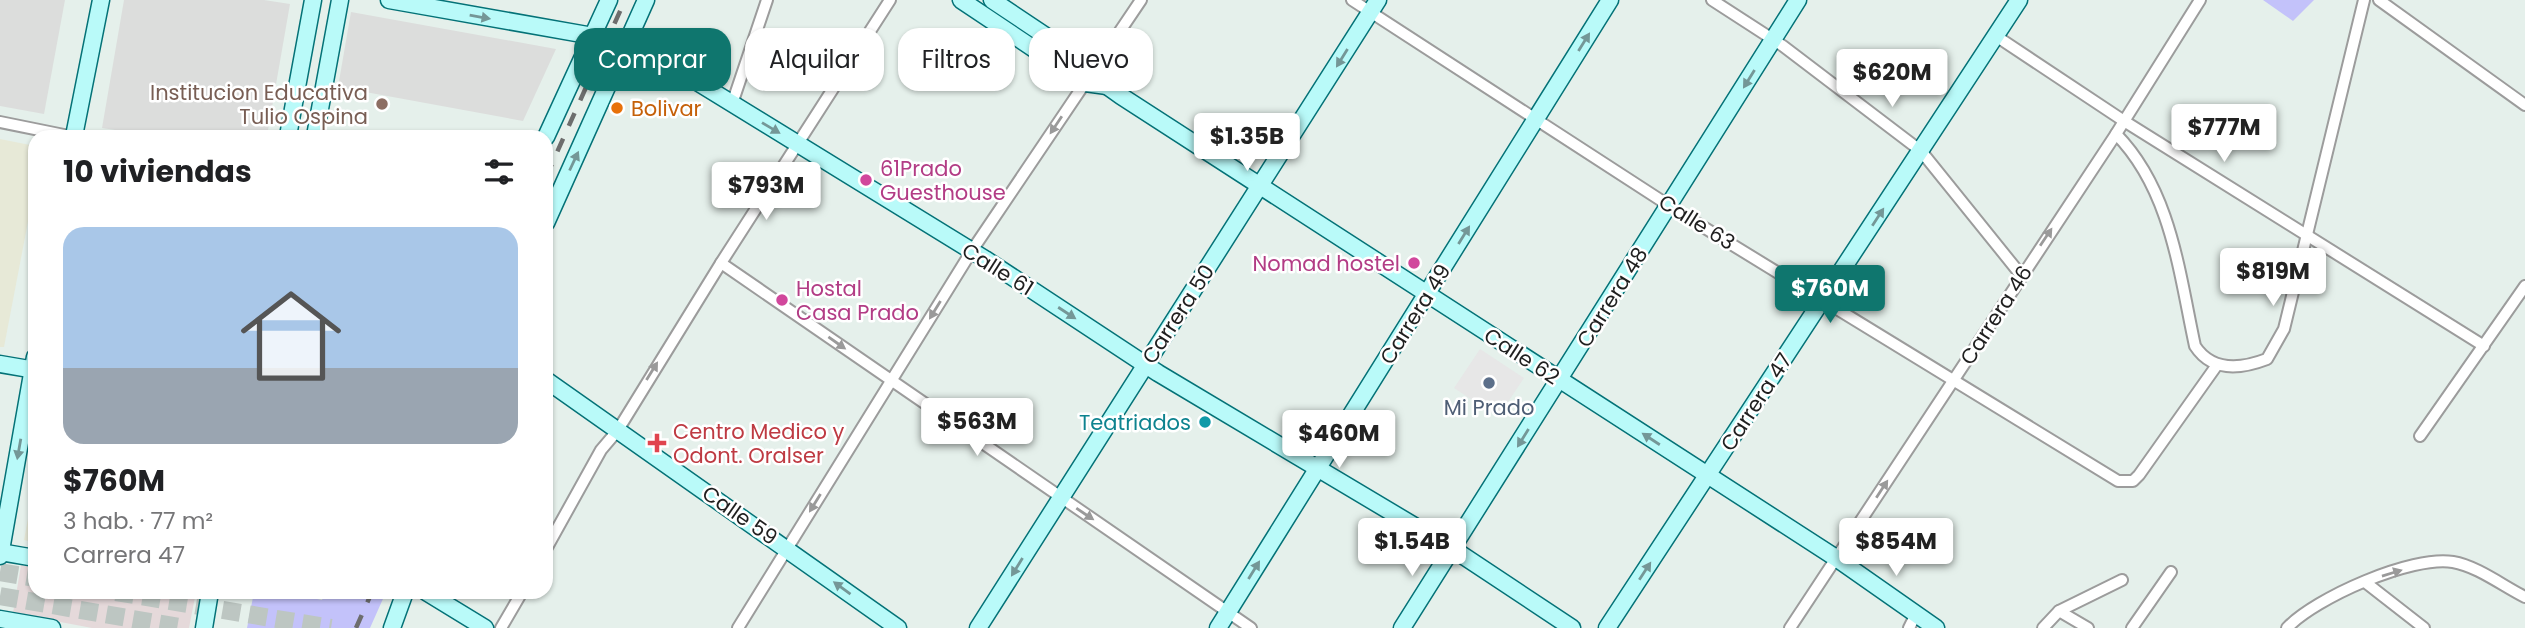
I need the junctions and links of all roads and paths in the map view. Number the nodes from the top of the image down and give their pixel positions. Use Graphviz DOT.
graph roads {
  1 [pos="101,0"];
  2 [pos="313,0"];
  3 [pos="340,0"];
  4 [pos="389,0"];
  5 [pos="609,0"];
  6 [pos="646,0"];
  7 [pos="767,0"];
  8 [pos="890,0"];
  9 [pos="961,0"];
  10 [pos="992,0"];
  11 [pos="1141,0"];
  12 [pos="1352,0"];
  13 [pos="1610,0"];
  14 [pos="1712,0"];
  15 [pos="1798,0"];
  16 [pos="2019,0"];
  17 [pos="2200,0"];
  18 [pos="2364,0"];
  19 [pos="2379,0"];
  20 [pos="1374,6"];
  21 [pos="597,28"];
  22 [pos="635,28"];
  23 [pos="1034,28"];
  24 [pos="1122,28"];
  25 [pos="574,33"];
  26 [pos="1996,36"];
  27 [pos="1774,40"];
  28 [pos="1029,46"];
  29 [pos="574,77"];
  30 [pos="606,91"];
  31 [pos="711,91"];
  32 [pos="1080,91"];
  33 [pos="1115,91"];
  34 [pos="732,104"];
  35 [pos="2525,105"];
  36 [pos="1537,118"];
  37 [pos="2124,121"];
  38 [pos="0,122"];
  39 [pos="41,130"];
  40 [pos="73,130"];
  41 [pos="289,130"];
  42 [pos="316,130"];
  43 [pos="549,130"];
  44 [pos="2116,134"];
  45 [pos="799,145"];
  46 [pos="1921,151"];
  47 [pos="1261,186"];
  48 [pos="1671,206"];
  49 [pos="553,208"];
  50 [pos="2308,234"];
  51 [pos="971,252"];
  52 [pos="721,262"];
  53 [pos="2021,275"];
  54 [pos="2525,286"];
  55 [pos="1428,293"];
  56 [pos="1825,299"];
  57 [pos="2484,346"];
  58 [pos="0,364"];
  59 [pos="1145,364"];
  60 [pos="2217,365"];
  61 [pos="28,366"];
  62 [pos="892,380"];
  63 [pos="1559,380"];
  64 [pos="1954,380"];
  65 [pos="553,385"];
  66 [pos="28,399"];
  67 [pos="618,430"];
  68 [pos="2420,436"];
  69 [pos="1319,467"];
  70 [pos="1708,476"];
  71 [pos="1060,497"];
  72 [pos="553,536"];
  73 [pos="787,549"];
  74 [pos="1453,549"];
  75 [pos="0,553"];
  76 [pos="28,557"];
  77 [pos="1836,558"];
  78 [pos="2171,572"];
  79 [pos="2122,580"];
  80 [pos="2365,582"];
  81 [pos="2525,597"];
  82 [pos="209,599"];
  83 [pos="403,599"];
  84 [pos="437,599"];
  85 [pos="518,599"];
  86 [pos="2059,611"];
  87 [pos="1228,612"];
  88 [pos="0,619"];
  89 [pos="1913,621"];
  90 [pos="2290,627"];
  91 [pos="52,628"];
  92 [pos="204,628"];
  93 [pos="393,628"];
  94 [pos="485,628"];
  95 [pos="501,628"];
  96 [pos="738,628"];
  97 [pos="898,628"];
  98 [pos="978,628"];
  99 [pos="1218,628"];
  100 [pos="1251,628"];
  101 [pos="1402,628"];
  102 [pos="1572,628"];
  103 [pos="1607,628"];
  104 [pos="1790,628"];
  105 [pos="1936,628"];
  106 [pos="2043,628"];
  107 [pos="2088,628"];
  108 [pos="2132,628"];
  109 [pos="2424,628"];
  1 -- 40 [label="main road"];
  2 -- 41 [label="main road"];
  3 -- 42 [label="main road"];
  4 -- 25 [label="main road, Calle 61, one-way"];
  5 -- 21 [label="main road"];
  6 -- 22 [label="main road"];
  7 -- 34 [label="street"];
  8 -- 45 [label="street"];
  9 -- 28 [label="main road, Calle 62"];
  10 -- 23 [label="main road, Calle 62"];
  11 -- 24 [label="street"];
  12 -- 20 [label="street, Calle 63"];
  36 -- 13 [label="main road, Carrera 49, one-way"];
  14 -- 27 [label="street"];
  15 -- 27 [label="main road, Carrera 48"];
  16 -- 26 [label="main road, Carrera 47"];
  17 -- 37 [label="street, Carrera 46"];
  18 -- 50 [label="street"];
  19 -- 35 [label="street"];
  20 -- 36 [label="street, Calle 63"];
  20 -- 47 [label="main road, Carrera 50, one-way"];
  26 -- 37 [label="street"];
  26 -- 46 [label="main road, Carrera 47"];
  27 -- 46 [label="street"];
  27 -- 48 [label="main road, Carrera 48, one-way"];
  29 -- 43 [label="main road"];
  49 -- 30 [label="main road, one-way"];
  31 -- 34 [label="main road, Calle 61"];
  32 -- 51 [label="street, one-way"];
  33 -- 47 [label="main road, Calle 62"];
  34 -- 45 [label="main road, Calle 61, one-way"];
  36 -- 48 [label="street, Calle 63"];
  55 -- 36 [label="main road, Carrera 49, one-way"];
  37 -- 44 [label="street, Carrera 46"];
  37 -- 50 [label="street"];
  38 -- 39 [label="street"];
  53 -- 44 [label="street, Carrera 46, one-way"];
  44 -- 60 [label="street"];
  45 -- 51 [label="main road, Calle 61"];
  45 -- 52 [label="street"];
  46 -- 53 [label="street"];
  56 -- 46 [label="main road, Carrera 47, one-way"];
  47 -- 55 [label="main road, Calle 62"];
  47 -- 59 [label="main road, Carrera 50"];
  48 -- 56 [label="street, Calle 63"];
  48 -- 63 [label="main road, Carrera 48"];
  50 -- 57 [label="street"];
  50 -- 60 [label="street"];
  51 -- 59 [label="main road, Calle 61, one-way"];
  51 -- 62 [label="street, one-way"];
  52 -- 62 [label="street, one-way"];
  67 -- 52 [label="street, one-way"];
  53 -- 64 [label="street, Carrera 46"];
  54 -- 57 [label="street"];
  55 -- 63 [label="main road, Calle 62"];
  55 -- 69 [label="main road, Carrera 49"];
  56 -- 64 [label="street, Calle 63"];
  56 -- 70 [label="main road, Carrera 47"];
  57 -- 68 [label="street"];
  58 -- 61 [label="main road"];
  59 -- 69 [label="main road, Calle 61"];
  59 -- 71 [label="main road, Carrera 50"];
  60 -- 64 [label="street, Calle 63"];
  62 -- 71 [label="street"];
  62 -- 73 [label="street, one-way"];
  70 -- 63 [label="main road, Calle 62, one-way"];
  63 -- 74 [label="main road, Carrera 48, one-way"];
  77 -- 64 [label="street, Carrera 46, one-way"];
  65 -- 67 [label="main road, Calle 59"];
  66 -- 75 [label="main road, one-way"];
  67 -- 72 [label="street"];
  67 -- 73 [label="main road, Calle 59"];
  69 -- 74 [label="main road, Calle 61"];
  87 -- 69 [label="main road, Carrera 49, one-way"];
  70 -- 77 [label="main road, Calle 62"];
  103 -- 70 [label="main road, Carrera 47, one-way"];
  71 -- 87 [label="street, one-way"];
  71 -- 98 [label="main road, Carrera 50, one-way"];
  73 -- 96 [label="street"];
  97 -- 73 [label="main road, Calle 59, one-way"];
  74 -- 101 [label="main road, Carrera 48"];
  74 -- 102 [label="main road, Calle 61"];
  75 -- 76 [label="main road"];
  77 -- 89 [label="main road, Calle 62"];
  77 -- 104 [label="street, Carrera 46"];
  78 -- 108 [label="street"];
  79 -- 86 [label="street"];
  80 -- 81 [label="street, one-way"];
  80 -- 90 [label="street"];
  80 -- 109 [label="street"];
  82 -- 92 [label="main road"];
  83 -- 93 [label="main road"];
  84 -- 94 [label="main road"];
  85 -- 95 [label="street"];
  86 -- 106 [label="street"];
  86 -- 107 [label="street"];
  87 -- 99 [label="main road, Carrera 49"];
  87 -- 100 [label="street"];
  88 -- 91 [label="main road"];
  89 -- 105 [label="main road, Calle 62"];
}
